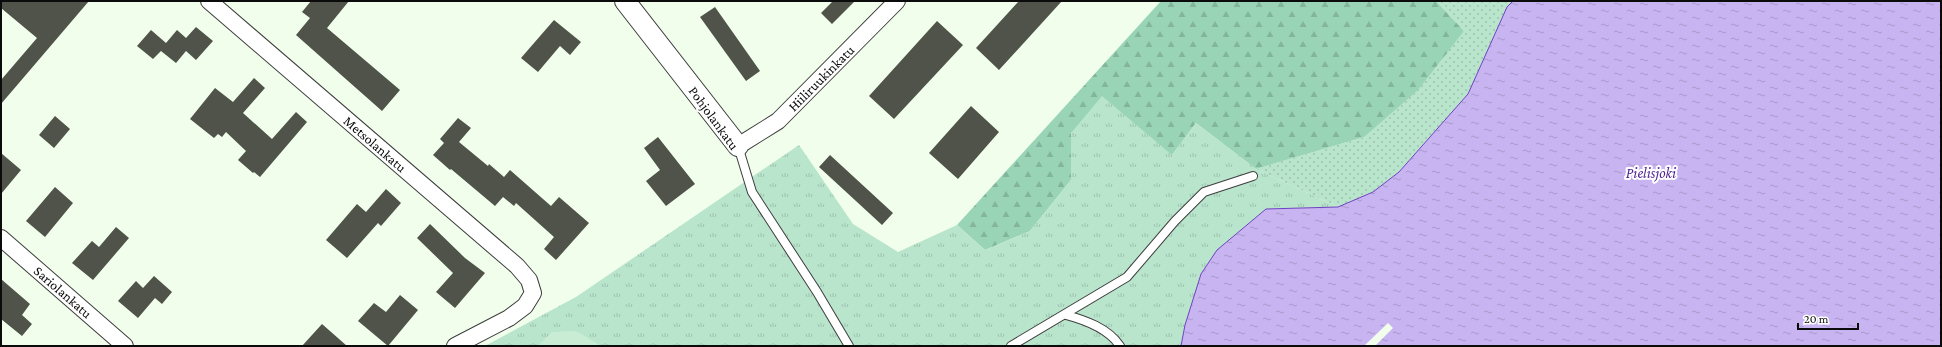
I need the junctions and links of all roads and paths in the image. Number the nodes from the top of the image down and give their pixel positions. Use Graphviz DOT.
graph roads {
  1 [pos="209,1"];
  2 [pos="625,1"];
  3 [pos="897,1"];
  4 [pos="738,146"];
  5 [pos="1253,176"];
  6 [pos="1,238"];
  7 [pos="1066,315"];
  8 [pos="1118,343"];
  9 [pos="125,346"];
  10 [pos="455,346"];
  11 [pos="849,346"];
  12 [pos="1011,346"];
  13 [pos="1125,346"];
  1 -- 10 [label="street, Metsolankatu"];
  2 -- 4 [label="street, Pohjolankatu"];
  3 -- 4 [label="street, Hiiliruukinkatu"];
  4 -- 11 [label="lane, Pohjolankatu"];
  5 -- 7 [label="lane"];
  6 -- 9 [label="street, Sariolankatu"];
  7 -- 8 [label="lane"];
  7 -- 12 [label="lane"];
  8 -- 13 [label="lane"];
}
